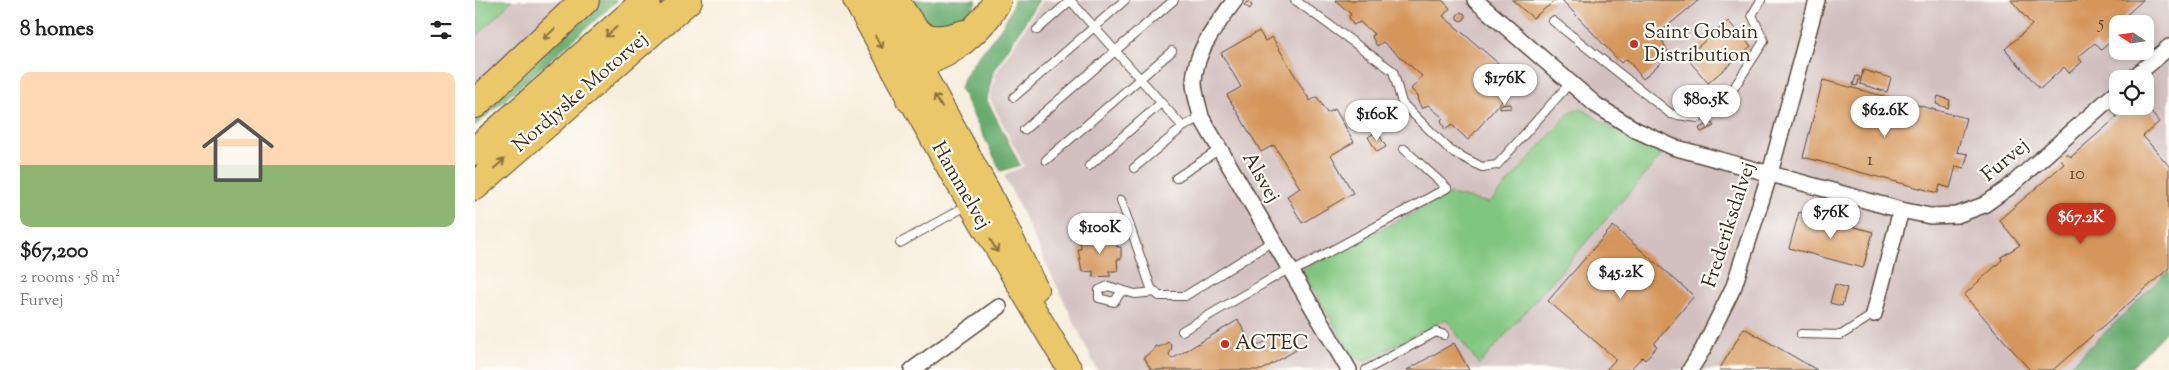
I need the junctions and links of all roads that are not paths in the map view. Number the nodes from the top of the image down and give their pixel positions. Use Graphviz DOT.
graph roads {
  1 [pos="585,0"];
  2 [pos="647,0"];
  3 [pos="687,0"];
  4 [pos="698,0"];
  5 [pos="855,0"];
  6 [pos="873,0"];
  7 [pos="885,0"];
  8 [pos="894,0"];
  9 [pos="997,0"];
  10 [pos="1070,0"];
  11 [pos="1125,0"];
  12 [pos="1174,0"];
  13 [pos="1235,0"];
  14 [pos="1295,0"];
  15 [pos="1475,0"];
  16 [pos="1761,0"];
  17 [pos="1817,0"];
  18 [pos="1553,21"];
  19 [pos="1093,27"];
  20 [pos="1037,30"];
  21 [pos="971,32"];
  22 [pos="2169,47"];
  23 [pos="1172,51"];
  24 [pos="1114,52"];
  25 [pos="919,67"];
  26 [pos="2142,70"];
  27 [pos="1139,79"];
  28 [pos="1570,83"];
  29 [pos="1014,97"];
  30 [pos="910,99"];
  31 [pos="2109,99"];
  32 [pos="1161,103"];
  33 [pos="475,104"];
  34 [pos="1201,117"];
  35 [pos="1183,127"];
  36 [pos="1023,130"];
  37 [pos="523,143"];
  38 [pos="1219,149"];
  39 [pos="1404,149"];
  40 [pos="475,151"];
  41 [pos="1046,160"];
  42 [pos="1089,166"];
  43 [pos="1134,168"];
  44 [pos="1770,173"];
  45 [pos="1176,178"];
  46 [pos="475,186"];
  47 [pos="979,198"];
  48 [pos="1121,200"];
  49 [pos="1901,210"];
  50 [pos="1273,241"];
  51 [pos="900,243"];
  52 [pos="1291,270"];
  53 [pos="1121,292"];
  54 [pos="1156,292"];
  55 [pos="999,307"];
  56 [pos="1874,314"];
  57 [pos="1182,330"];
  58 [pos="1801,334"];
  59 [pos="1444,335"];
  60 [pos="1375,368"];
  61 [pos="912,370"];
  62 [pos="1070,370"];
  63 [pos="1074,370"];
  64 [pos="1349,370"];
  65 [pos="1366,370"];
  66 [pos="1690,370"];
  1 -- 33 [label="highway, one-way"];
  2 -- 40 [label="highway, Nordjyske Motorvej, one-way"];
  3 -- 37 [label="highway, Nordjyske Motorvej"];
  4 -- 37 [label="highway"];
  5 -- 30 [label="main road, Hammelvej, one-way"];
  6 -- 25 [label="highway"];
  7 -- 25 [label="main road, Hammelvej"];
  8 -- 21 [label="highway"];
  9 -- 21 [label="highway"];
  10 -- 19 [label="lane"];
  10 -- 20 [label="lane"];
  11 -- 19 [label="lane"];
  12 -- 24 [label="lane"];
  13 -- 34 [label="street, Alsvej"];
  14 -- 28 [label="lane"];
  15 -- 28 [label="street, Furvej"];
  16 -- 18 [label="lane"];
  17 -- 44 [label="street, Frederiksdalvej"];
  19 -- 24 [label="lane"];
  19 -- 29 [label="lane"];
  21 -- 25 [label="highway"];
  22 -- 26 [label="street"];
  23 -- 27 [label="lane"];
  24 -- 27 [label="lane"];
  24 -- 36 [label="lane"];
  25 -- 30 [label="highway"];
  47 -- 25 [label="main road, Hammelvej, one-way"];
  27 -- 32 [label="lane"];
  27 -- 41 [label="lane"];
  28 -- 44 [label="street, Furvej"];
  30 -- 47 [label="main road, Hammelvej"];
  31 -- 49 [label="street, Furvej"];
  32 -- 35 [label="lane"];
  32 -- 42 [label="lane"];
  34 -- 35 [label="lane"];
  34 -- 38 [label="street, Alsvej"];
  35 -- 43 [label="lane"];
  46 -- 37 [label="highway, Nordjyske Motorvej, one-way"];
  38 -- 45 [label="lane"];
  38 -- 50 [label="street, Alsvej"];
  39 -- 52 [label="lane"];
  44 -- 49 [label="street, Furvej"];
  44 -- 66 [label="street, Frederiksdalvej"];
  47 -- 51 [label="lane"];
  47 -- 62 [label="main road, Hammelvej, one-way"];
  47 -- 63 [label="main road, Hammelvej"];
  48 -- 54 [label="lane"];
  49 -- 56 [label="street"];
  50 -- 52 [label="street, Alsvej"];
  50 -- 54 [label="lane"];
  52 -- 57 [label="lane"];
  52 -- 64 [label="street, Alsvej"];
  53 -- 54 [label="lane"];
  55 -- 61 [label="street"];
  56 -- 58 [label="lane"];
  59 -- 60 [label="lane"];
  60 -- 65 [label="lane"];
}
